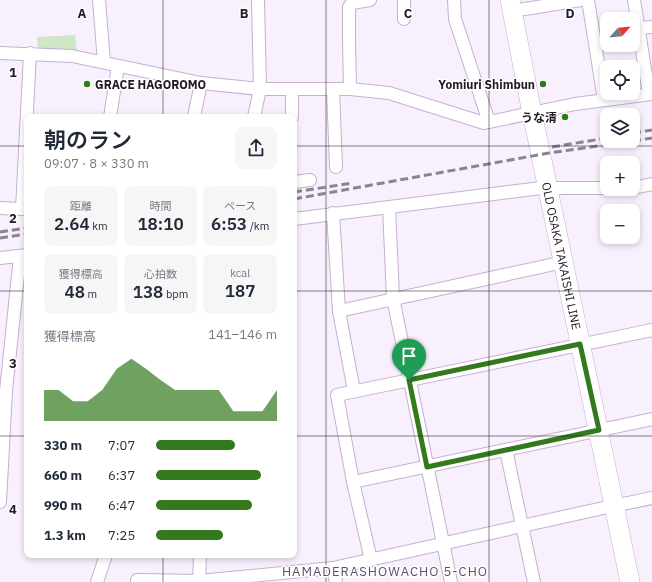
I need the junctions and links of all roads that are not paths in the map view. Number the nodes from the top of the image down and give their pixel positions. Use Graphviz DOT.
graph roads {
  1 [pos="99,0"];
  2 [pos="258,0"];
  3 [pos="370,0"];
  4 [pos="404,0"];
  5 [pos="454,0"];
  6 [pos="581,0"];
  7 [pos="588,0"];
  8 [pos="634,0"];
  9 [pos="511,6"];
  10 [pos="636,12"];
  11 [pos="404,19"];
  12 [pos="652,27"];
  13 [pos="640,28"];
  14 [pos="640,34"];
  15 [pos="0,53"];
  16 [pos="30,54"];
  17 [pos="104,62"];
  18 [pos="118,66"];
  19 [pos="600,75"];
  20 [pos="201,83"];
  21 [pos="260,89"];
  22 [pos="292,89"];
  23 [pos="333,89"];
  24 [pos="350,89"];
  25 [pos="651,94"];
  26 [pos="640,95"];
  27 [pos="604,100"];
  28 [pos="532,113"];
  29 [pos="27,114"];
  30 [pos="110,114"];
  31 [pos="195,114"];
  32 [pos="255,114"];
  33 [pos="292,114"];
  34 [pos="489,122"];
  35 [pos="336,167"];
  36 [pos="24,170"];
  37 [pos="310,180"];
  38 [pos="297,182"];
  39 [pos="652,184"];
  40 [pos="640,187"];
  41 [pos="548,188"];
  42 [pos="600,188"];
  43 [pos="389,207"];
  44 [pos="0,208"];
  45 [pos="333,213"];
  46 [pos="297,219"];
  47 [pos="23,255"];
  48 [pos="0,258"];
  49 [pos="564,262"];
  50 [pos="393,298"];
  51 [pos="339,311"];
  52 [pos="652,330"];
  53 [pos="580,344"];
  54 [pos="409,380"];
  55 [pos="354,392"];
  56 [pos="652,419"];
  57 [pos="599,430"];
  58 [pos="506,450"];
  59 [pos="1,464"];
  60 [pos="427,467"];
  61 [pos="353,482"];
  62 [pos="652,498"];
  63 [pos="0,499"];
  64 [pos="615,505"];
  65 [pos="522,526"];
  66 [pos="442,543"];
  67 [pos="105,558"];
  68 [pos="200,558"];
  69 [pos="370,560"];
  70 [pos="333,568"];
  71 [pos="137,580"];
  72 [pos="97,582"];
  73 [pos="199,582"];
  74 [pos="336,582"];
  75 [pos="451,582"];
  76 [pos="534,582"];
  77 [pos="630,582"];
  1 -- 17 [label="street"];
  2 -- 21 [label="street"];
  3 -- 24 [label="street"];
  4 -- 11 [label="street"];
  5 -- 34 [label="street"];
  6 -- 9 [label="street"];
  7 -- 19 [label="street"];
  8 -- 10 [label="street"];
  9 -- 28 [label="main road, OLD OSAKA TAKAISHI LINE"];
  12 -- 13 [label="street"];
  14 -- 25 [label="street"];
  15 -- 16 [label="street"];
  16 -- 17 [label="street"];
  16 -- 29 [label="street"];
  17 -- 18 [label="street"];
  18 -- 20 [label="street"];
  18 -- 30 [label="street"];
  20 -- 21 [label="street"];
  20 -- 31 [label="street"];
  21 -- 22 [label="street"];
  21 -- 32 [label="street"];
  22 -- 23 [label="street"];
  22 -- 33 [label="street"];
  23 -- 24 [label="street"];
  23 -- 35 [label="street"];
  24 -- 34 [label="street"];
  25 -- 26 [label="street"];
  27 -- 28 [label="street"];
  28 -- 34 [label="street"];
  28 -- 41 [label="main road, OLD OSAKA TAKAISHI LINE"];
  36 -- 44 [label="street"];
  37 -- 38 [label="street"];
  39 -- 40 [label="street"];
  41 -- 42 [label="street"];
  41 -- 43 [label="street"];
  41 -- 49 [label="main road, OLD OSAKA TAKAISHI LINE"];
  43 -- 45 [label="street"];
  43 -- 50 [label="street"];
  45 -- 46 [label="street"];
  45 -- 51 [label="street"];
  47 -- 48 [label="street"];
  47 -- 59 [label="street"];
  49 -- 50 [label="street"];
  49 -- 53 [label="main road, OLD OSAKA TAKAISHI LINE"];
  50 -- 51 [label="street"];
  50 -- 54 [label="street"];
  51 -- 55 [label="street"];
  52 -- 53 [label="street"];
  53 -- 54 [label="street"];
  53 -- 57 [label="main road, OLD OSAKA TAKAISHI LINE"];
  54 -- 55 [label="street"];
  54 -- 60 [label="street"];
  55 -- 61 [label="street"];
  56 -- 57 [label="street"];
  57 -- 58 [label="street"];
  57 -- 64 [label="main road, OLD OSAKA TAKAISHI LINE"];
  58 -- 60 [label="street"];
  58 -- 65 [label="street"];
  59 -- 63 [label="street"];
  60 -- 61 [label="street"];
  60 -- 66 [label="street"];
  61 -- 69 [label="street"];
  62 -- 64 [label="street"];
  64 -- 65 [label="street"];
  64 -- 77 [label="main road, OLD OSAKA TAKAISHI LINE"];
  65 -- 66 [label="street"];
  65 -- 76 [label="street"];
  66 -- 69 [label="street"];
  66 -- 75 [label="street"];
  67 -- 72 [label="street"];
  68 -- 73 [label="street"];
  69 -- 70 [label="street"];
  70 -- 73 [label="street"];
  70 -- 74 [label="street"];
  71 -- 73 [label="street"];
}
